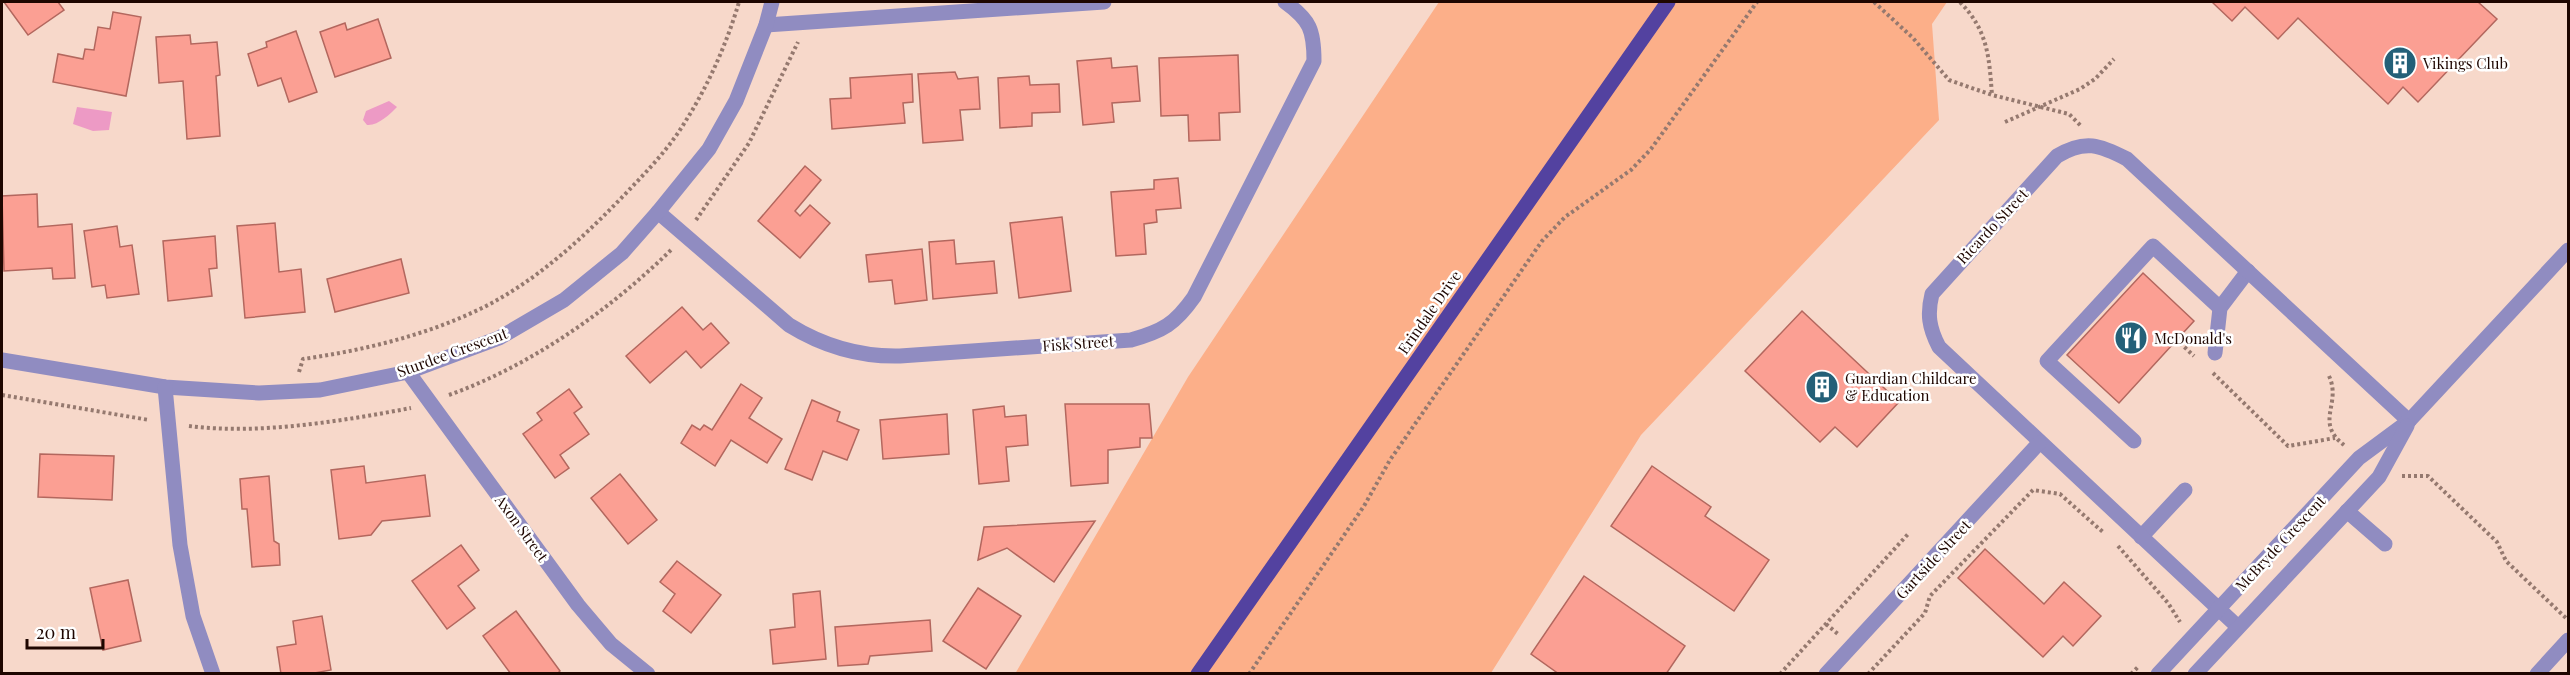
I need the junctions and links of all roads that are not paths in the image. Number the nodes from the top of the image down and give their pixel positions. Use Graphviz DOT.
graph roads {
  1 [pos="772,2"];
  2 [pos="1104,2"];
  3 [pos="1285,2"];
  4 [pos="1668,2"];
  5 [pos="766,26"];
  6 [pos="658,212"];
  7 [pos="2568,249"];
  8 [pos="2248,271"];
  9 [pos="2220,308"];
  10 [pos="2215,353"];
  11 [pos="2,360"];
  12 [pos="408,372"];
  13 [pos="165,387"];
  14 [pos="2409,421"];
  15 [pos="2134,441"];
  16 [pos="2039,443"];
  17 [pos="2185,490"];
  18 [pos="2347,511"];
  19 [pos="2141,537"];
  20 [pos="2385,544"];
  21 [pos="2218,609"];
  22 [pos="2238,627"];
  23 [pos="2568,640"];
  24 [pos="213,674"];
  25 [pos="648,674"];
  26 [pos="1200,674"];
  27 [pos="1826,674"];
  28 [pos="2158,674"];
  29 [pos="2195,674"];
  30 [pos="2537,674"];
  1 -- 5 [label="street, Sturdee Crescent"];
  2 -- 5 [label="street"];
  3 -- 6 [label="street, Fisk Street"];
  4 -- 26 [label="main road, Erindale Drive"];
  5 -- 6 [label="street, Sturdee Crescent"];
  6 -- 12 [label="street, Sturdee Crescent"];
  7 -- 14 [label="street, McBryde Crescent"];
  8 -- 9 [label="street"];
  8 -- 14 [label="street, Ricardo Street"];
  8 -- 16 [label="street, Ricardo Street"];
  9 -- 10 [label="street"];
  9 -- 15 [label="street"];
  11 -- 13 [label="street, Sturdee Crescent"];
  12 -- 13 [label="street, Sturdee Crescent"];
  12 -- 25 [label="street, Axon Street"];
  13 -- 24 [label="street"];
  14 -- 18 [label="street, McBryde Crescent"];
  14 -- 21 [label="street, McBryde Crescent"];
  16 -- 19 [label="street, Ricardo Street"];
  16 -- 27 [label="street, Gartside Street"];
  17 -- 19 [label="street"];
  18 -- 20 [label="street"];
  18 -- 22 [label="street, McBryde Crescent"];
  19 -- 21 [label="street, Ricardo Street"];
  21 -- 22 [label="street, Ricardo Street"];
  21 -- 28 [label="street, McBryde Crescent"];
  22 -- 29 [label="street, McBryde Crescent"];
  23 -- 30 [label="street"];
}
